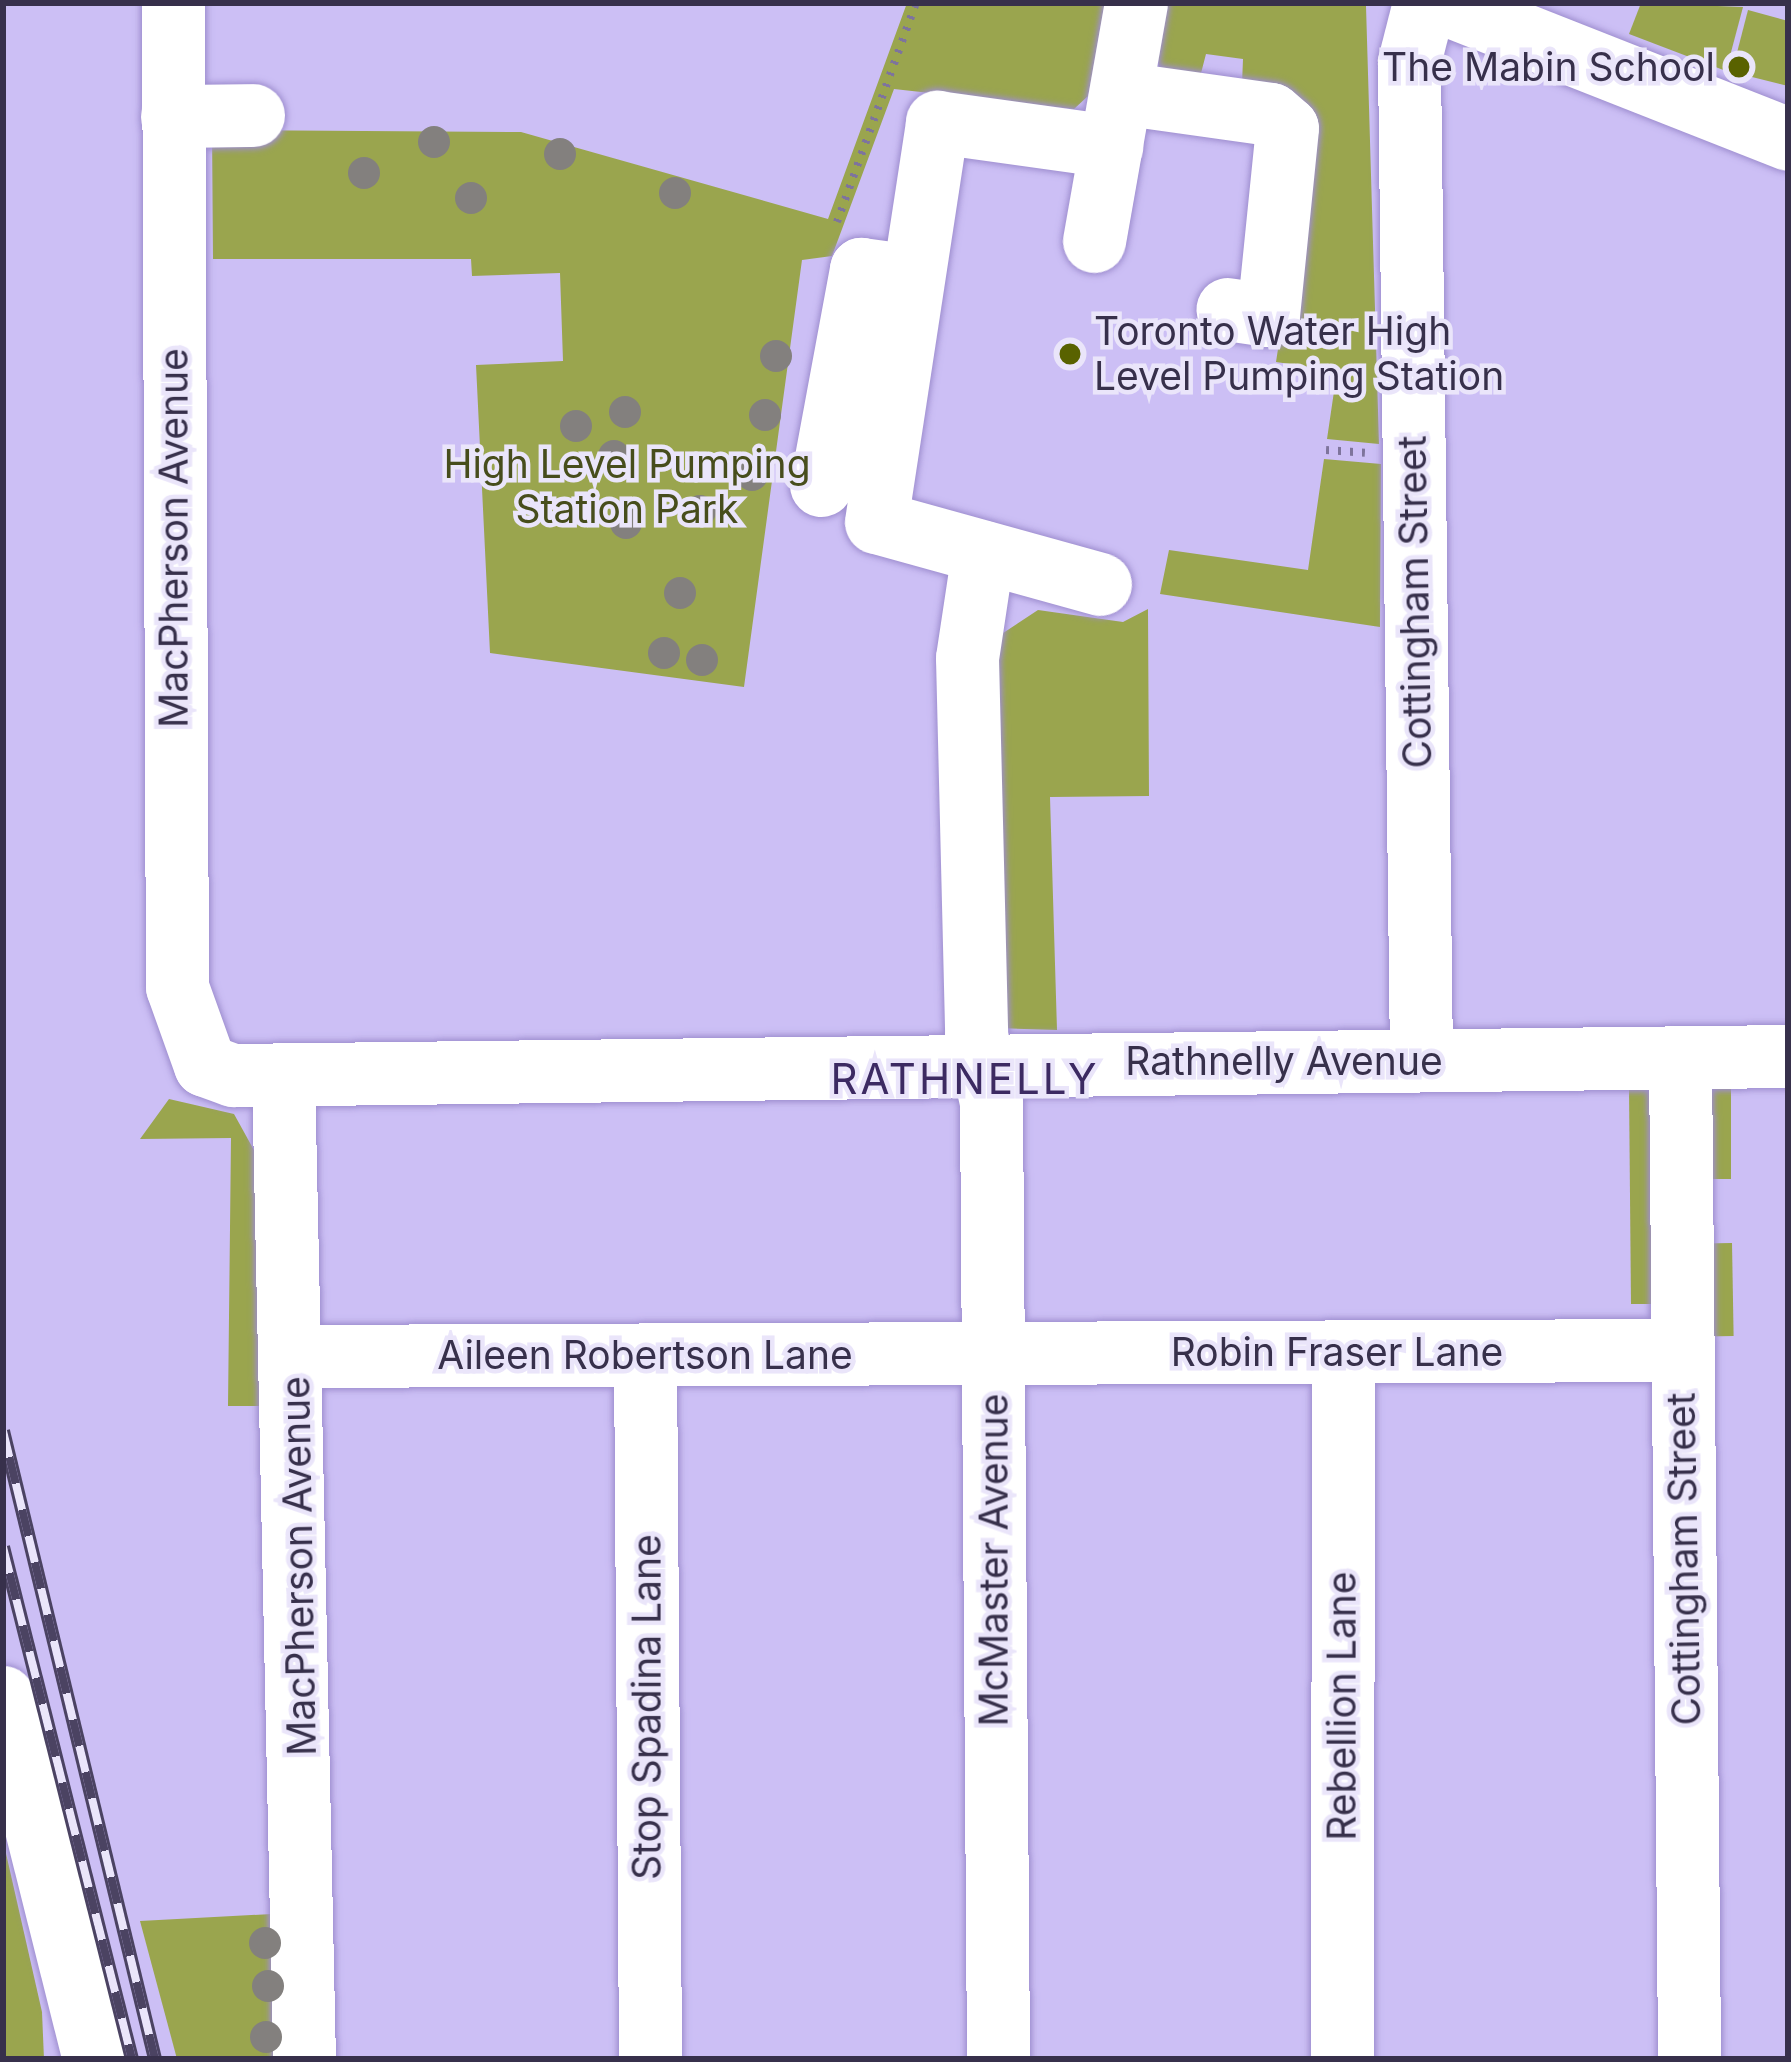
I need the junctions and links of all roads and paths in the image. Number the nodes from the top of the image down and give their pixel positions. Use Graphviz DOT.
graph roads {
  1 [pos="173,3"];
  2 [pos="916,3"];
  3 [pos="1136,3"];
  4 [pos="1424,3"];
  5 [pos="1444,3"];
  6 [pos="253,115"];
  7 [pos="172,116"];
  8 [pos="1116,120"];
  9 [pos="1788,140"];
  10 [pos="831,237"];
  11 [pos="1094,242"];
  12 [pos="913,276"];
  13 [pos="1227,309"];
  14 [pos="1326,450"];
  15 [pos="1385,455"];
  16 [pos="876,522"];
  17 [pos="983,552"];
  18 [pos="1100,584"];
  19 [pos="1788,1056"];
  20 [pos="1680,1058"];
  21 [pos="1421,1059"];
  22 [pos="979,1063"];
  23 [pos="205,1065"];
  24 [pos="284,1074"];
  25 [pos="1682,1350"];
  26 [pos="1343,1352"];
  27 [pos="993,1354"];
  28 [pos="645,1355"];
  29 [pos="296,1356"];
  30 [pos="3,1697"];
  31 [pos="94,2059"];
  32 [pos="304,2059"];
  33 [pos="650,2059"];
  34 [pos="998,2059"];
  35 [pos="1342,2059"];
  36 [pos="1689,2059"];
  1 -- 7 [label="street, MacPherson Avenue"];
  2 -- 10 [label="path"];
  3 -- 8 [label="street"];
  4 -- 21 [label="street, Cottingham Street"];
  5 -- 9 [label="street"];
  6 -- 7 [label="street"];
  7 -- 23 [label="street, MacPherson Avenue"];
  8 -- 11 [label="street"];
  8 -- 12 [label="street"];
  8 -- 13 [label="street"];
  12 -- 16 [label="street"];
  12 -- 16 [label="street"];
  14 -- 15 [label="path"];
  16 -- 17 [label="street"];
  17 -- 18 [label="street"];
  17 -- 22 [label="street, McMaster Avenue"];
  19 -- 20 [label="street, Rathnelly Avenue"];
  20 -- 21 [label="street, Rathnelly Avenue"];
  20 -- 25 [label="street, Cottingham Street"];
  21 -- 22 [label="street, Rathnelly Avenue"];
  22 -- 24 [label="street, Rathnelly Avenue"];
  22 -- 27 [label="street, McMaster Avenue"];
  23 -- 24 [label="street, Rathnelly Avenue"];
  24 -- 29 [label="street, MacPherson Avenue"];
  25 -- 26 [label="street, Robin Fraser Lane"];
  25 -- 36 [label="street, Cottingham Street"];
  26 -- 27 [label="street, Robin Fraser Lane"];
  26 -- 35 [label="street, Rebellion Lane"];
  27 -- 28 [label="street, Aileen Robertson Lane"];
  27 -- 34 [label="street, McMaster Avenue"];
  28 -- 29 [label="street, Aileen Robertson Lane"];
  28 -- 33 [label="street, Stop Spadina Lane"];
  29 -- 32 [label="street, MacPherson Avenue"];
  30 -- 31 [label="street"];
}
